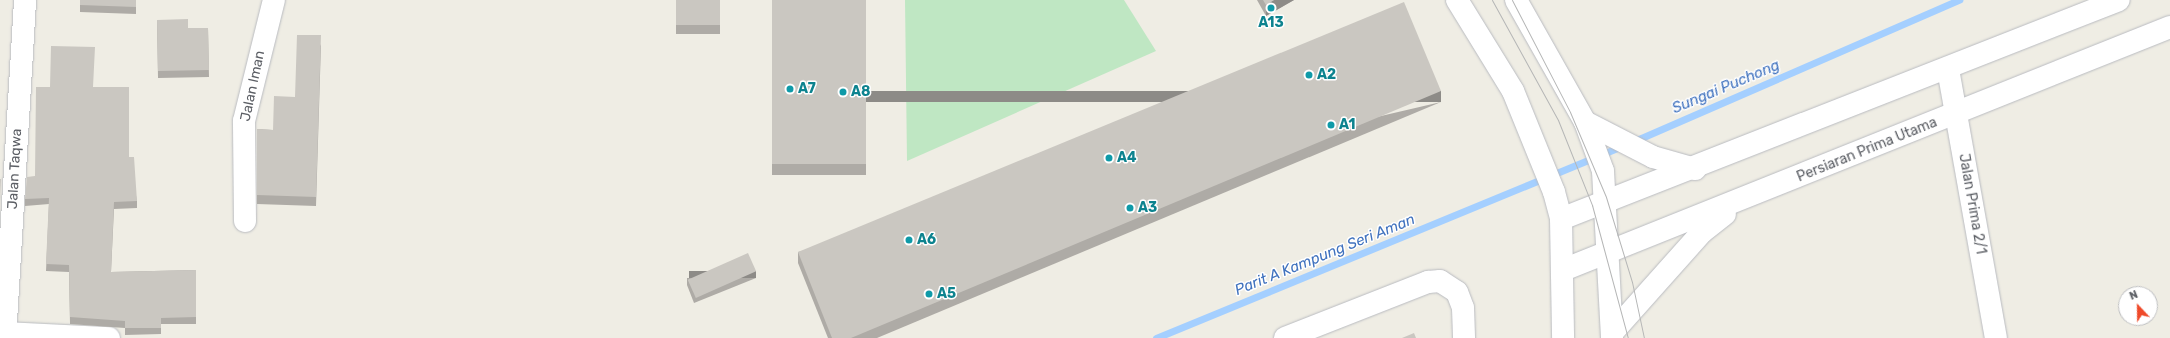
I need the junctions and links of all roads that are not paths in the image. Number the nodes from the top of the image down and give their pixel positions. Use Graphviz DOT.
graph roads {
  1 [pos="25,0"];
  2 [pos="274,0"];
  3 [pos="1457,0"];
  4 [pos="1516,0"];
  5 [pos="2119,0"];
  6 [pos="2170,27"];
  7 [pos="1948,69"];
  8 [pos="1956,114"];
  9 [pos="1585,122"];
  10 [pos="1695,169"];
  11 [pos="1744,200"];
  12 [pos="1606,203"];
  13 [pos="1561,219"];
  14 [pos="245,221"];
  15 [pos="1607,252"];
  16 [pos="1563,270"];
  17 [pos="1612,335"];
  18 [pos="5,336"];
  19 [pos="109,338"];
  20 [pos="1285,338"];
  21 [pos="1464,338"];
  22 [pos="1562,338"];
  23 [pos="1996,338"];
  1 -- 18 [label="main road, Jalan Taqwa"];
  2 -- 14 [label="main road, Jalan Iman"];
  3 -- 13 [label="main road"];
  4 -- 9 [label="main road"];
  5 -- 7 [label="main road"];
  6 -- 8 [label="main road, Persiaran Prima Utama"];
  7 -- 8 [label="main road, Jalan Prima 2/1"];
  7 -- 10 [label="main road"];
  8 -- 11 [label="main road, Persiaran Prima Utama"];
  8 -- 23 [label="main road, Jalan Prima 2/1"];
  9 -- 10 [label="main road"];
  9 -- 12 [label="main road"];
  10 -- 12 [label="main road"];
  11 -- 15 [label="main road, Persiaran Prima Utama"];
  11 -- 17 [label="main road"];
  12 -- 13 [label="main road"];
  12 -- 15 [label="main road"];
  13 -- 16 [label="main road"];
  15 -- 16 [label="main road, Persiaran Prima Utama"];
  15 -- 17 [label="main road"];
  16 -- 22 [label="main road"];
  18 -- 19 [label="main road"];
  20 -- 21 [label="main road"];
}
